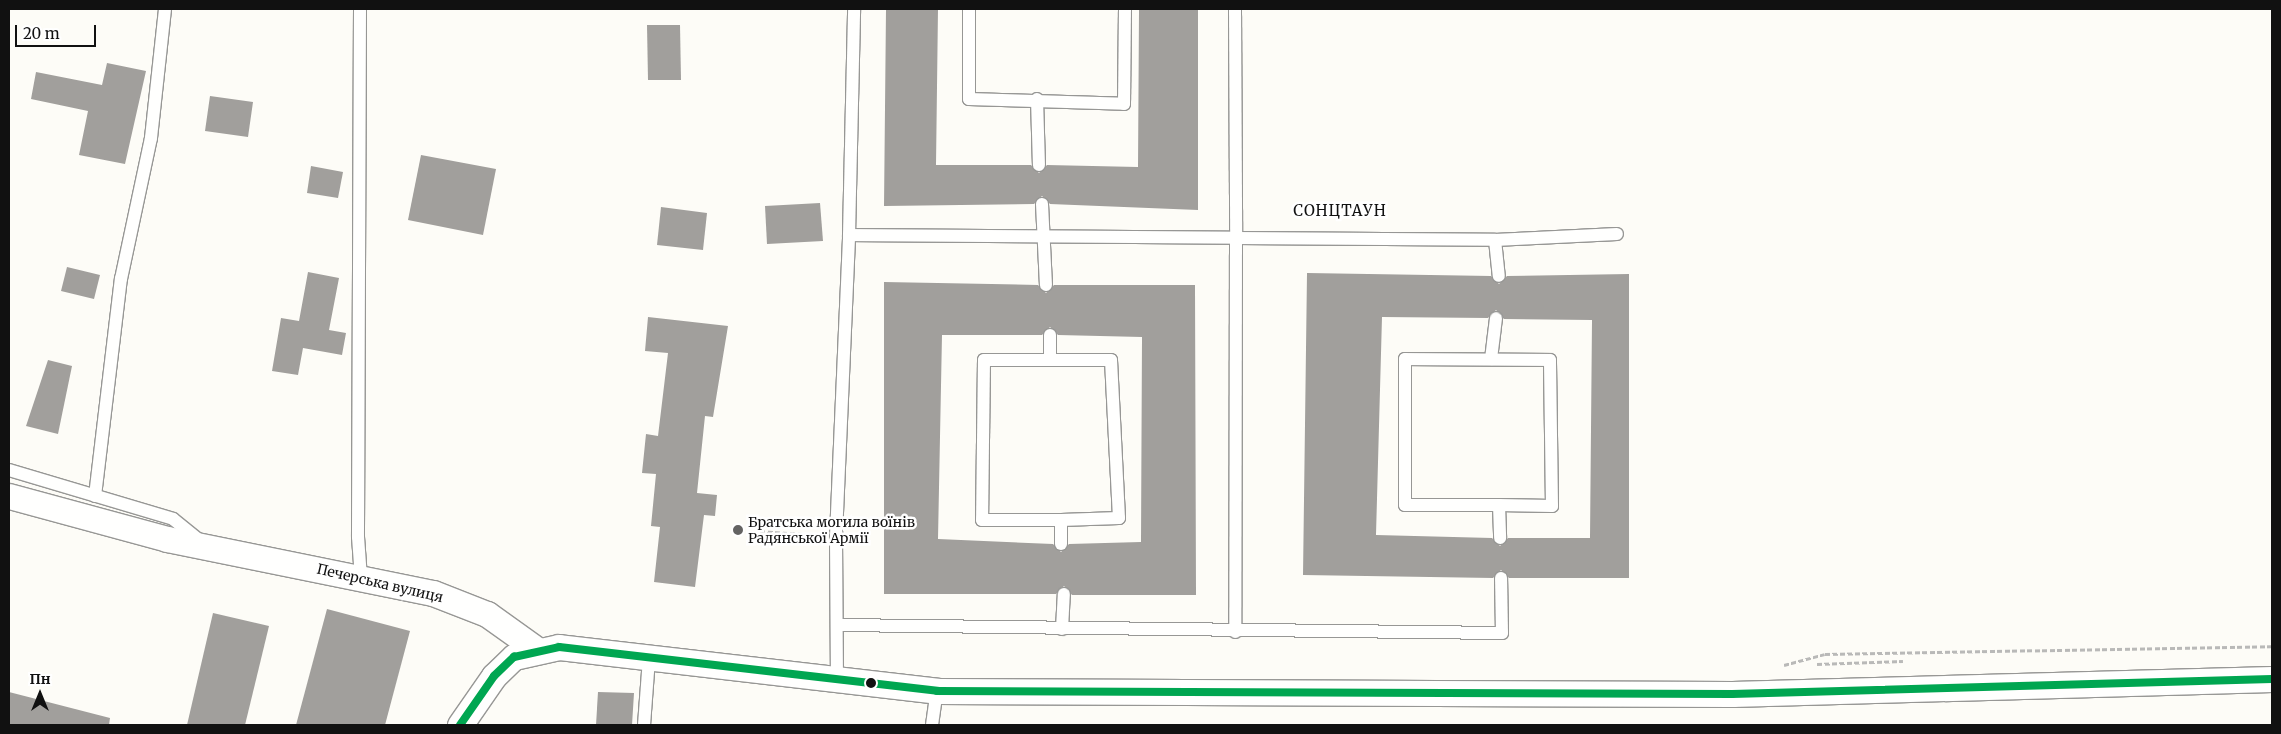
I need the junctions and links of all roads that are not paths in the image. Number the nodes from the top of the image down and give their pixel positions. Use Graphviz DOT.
graph roads {
  1 [pos="165,9"];
  2 [pos="360,9"];
  3 [pos="854,9"];
  4 [pos="969,9"];
  5 [pos="1125,9"];
  6 [pos="1235,9"];
  7 [pos="1037,99"];
  8 [pos="1039,165"];
  9 [pos="1042,204"];
  10 [pos="849,234"];
  11 [pos="1045,234"];
  12 [pos="1617,234"];
  13 [pos="1236,238"];
  14 [pos="1495,240"];
  15 [pos="1499,276"];
  16 [pos="1046,285"];
  17 [pos="1496,318"];
  18 [pos="1050,335"];
  19 [pos="1050,359"];
  20 [pos="1491,359"];
  21 [pos="9,470"];
  22 [pos="9,496"];
  23 [pos="95,496"];
  24 [pos="1499,505"];
  25 [pos="1061,520"];
  26 [pos="1500,538"];
  27 [pos="204,544"];
  28 [pos="1061,544"];
  29 [pos="361,578"];
  30 [pos="1501,578"];
  31 [pos="1064,594"];
  32 [pos="838,625"];
  33 [pos="1062,629"];
  34 [pos="1235,632"];
  35 [pos="536,649"];
  36 [pos="649,658"];
  37 [pos="2272,679"];
  38 [pos="837,682"];
  39 [pos="937,691"];
  40 [pos="460,725"];
  41 [pos="644,725"];
  42 [pos="932,725"];
  1 -- 23 [label="lane"];
  2 -- 29 [label="lane"];
  3 -- 10 [label="lane"];
  4 -- 7 [label="lane"];
  5 -- 7 [label="lane"];
  6 -- 13 [label="lane"];
  7 -- 8 [label="lane"];
  9 -- 11 [label="lane"];
  10 -- 11 [label="lane"];
  10 -- 32 [label="lane"];
  11 -- 13 [label="lane"];
  11 -- 16 [label="lane"];
  12 -- 14 [label="lane"];
  13 -- 14 [label="lane"];
  13 -- 34 [label="lane"];
  14 -- 15 [label="lane"];
  17 -- 20 [label="lane"];
  18 -- 19 [label="lane"];
  19 -- 25 [label="lane"];
  19 -- 25 [label="lane"];
  20 -- 24 [label="lane"];
  20 -- 24 [label="lane"];
  21 -- 23 [label="lane"];
  22 -- 27 [label="street, Печерська вулиця"];
  23 -- 27 [label="lane"];
  24 -- 26 [label="lane"];
  25 -- 28 [label="lane"];
  27 -- 29 [label="street, Печерська вулиця"];
  29 -- 35 [label="street, Печерська вулиця"];
  30 -- 34 [label="lane"];
  31 -- 33 [label="lane"];
  32 -- 33 [label="lane"];
  32 -- 38 [label="lane"];
  33 -- 34 [label="lane"];
  35 -- 36 [label="street"];
  35 -- 40 [label="street"];
  36 -- 38 [label="street"];
  36 -- 41 [label="lane"];
  37 -- 39 [label="street"];
  38 -- 39 [label="street"];
  39 -- 42 [label="lane"];
}
